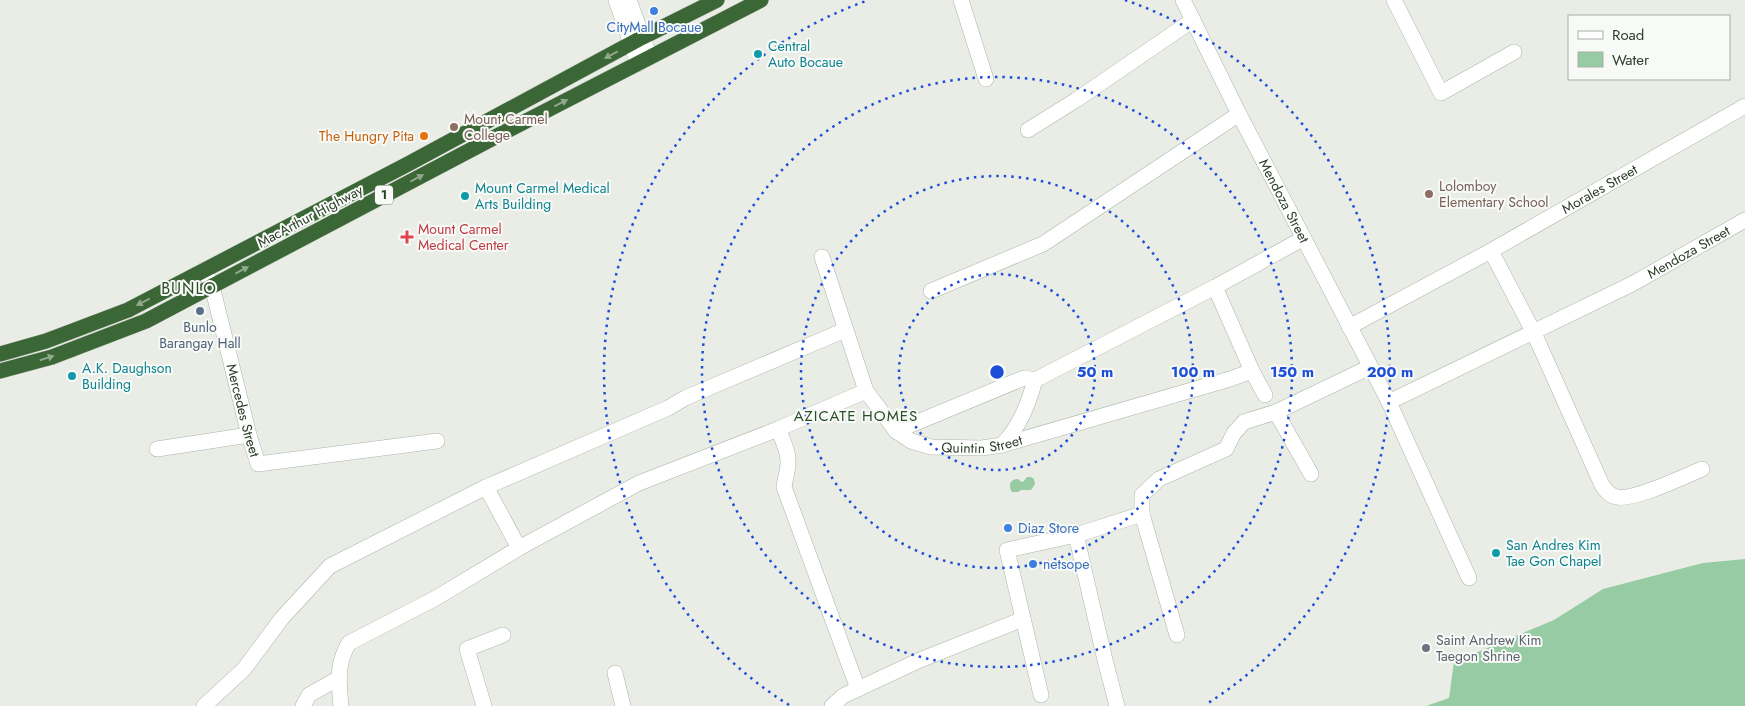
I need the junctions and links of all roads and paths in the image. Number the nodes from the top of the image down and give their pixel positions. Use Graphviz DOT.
graph roads {
  1 [pos="616,0"];
  2 [pos="629,0"];
  3 [pos="717,0"];
  4 [pos="761,0"];
  5 [pos="961,0"];
  6 [pos="1183,0"];
  7 [pos="1394,0"];
  8 [pos="1193,20"];
  9 [pos="637,41"];
  10 [pos="1514,52"];
  11 [pos="644,61"];
  12 [pos="986,79"];
  13 [pos="1745,106"];
  14 [pos="1239,114"];
  15 [pos="1028,130"];
  16 [pos="1745,220"];
  17 [pos="1304,238"];
  18 [pos="1491,251"];
  19 [pos="822,257"];
  20 [pos="204,270"];
  21 [pos="212,286"];
  22 [pos="1215,287"];
  23 [pos="931,291"];
  24 [pos="1349,327"];
  25 [pos="845,330"];
  26 [pos="1534,333"];
  27 [pos="0,354"];
  28 [pos="1370,367"];
  29 [pos="0,371"];
  30 [pos="1252,371"];
  31 [pos="1035,380"];
  32 [pos="866,391"];
  33 [pos="1265,395"];
  34 [pos="1389,402"];
  35 [pos="1276,412"];
  36 [pos="778,429"];
  37 [pos="896,431"];
  38 [pos="248,435"];
  39 [pos="437,441"];
  40 [pos="1002,445"];
  41 [pos="157,449"];
  42 [pos="1702,469"];
  43 [pos="1311,474"];
  44 [pos="486,487"];
  45 [pos="1142,514"];
  46 [pos="1076,535"];
  47 [pos="519,548"];
  48 [pos="1469,578"];
  49 [pos="1023,620"];
  50 [pos="503,635"];
  51 [pos="1177,635"];
  52 [pos="615,673"];
  53 [pos="339,678"];
  54 [pos="858,689"];
  55 [pos="1041,695"];
  56 [pos="204,706"];
  57 [pos="303,706"];
  58 [pos="341,706"];
  59 [pos="484,706"];
  60 [pos="624,706"];
  61 [pos="832,706"];
  62 [pos="1117,706"];
  1 -- 9 [label="street"];
  2 -- 9 [label="street"];
  3 -- 9 [label="highway, MacArthur Highway / 1"];
  4 -- 11 [label="highway, MacArthur Highway / 1"];
  5 -- 12 [label="street"];
  6 -- 8 [label="street, Mendoza Street"];
  7 -- 10 [label="street"];
  8 -- 14 [label="street, Mendoza Street"];
  8 -- 15 [label="street"];
  9 -- 11 [label="street"];
  9 -- 20 [label="highway, MacArthur Highway / 1, one-way"];
  21 -- 11 [label="highway, MacArthur Highway / 1, one-way"];
  13 -- 18 [label="street, Morales Street"];
  14 -- 17 [label="street, Mendoza Street"];
  14 -- 23 [label="street"];
  16 -- 26 [label="street, Mendoza Street"];
  17 -- 22 [label="street"];
  17 -- 24 [label="street, Mendoza Street"];
  18 -- 24 [label="street, Morales Street"];
  18 -- 26 [label="street"];
  19 -- 25 [label="street, Quintin Street"];
  20 -- 21 [label="street, Mercedes Street"];
  20 -- 27 [label="highway, MacArthur Highway / 1, one-way"];
  29 -- 21 [label="highway, MacArthur Highway / 1, one-way"];
  21 -- 38 [label="street, Mercedes Street"];
  22 -- 30 [label="street"];
  22 -- 31 [label="street"];
  24 -- 28 [label="street, Mendoza Street"];
  25 -- 32 [label="street, Quintin Street"];
  25 -- 44 [label="street"];
  26 -- 34 [label="street, Mendoza Street"];
  26 -- 42 [label="street"];
  28 -- 34 [label="street, Mendoza Street"];
  28 -- 35 [label="street"];
  30 -- 33 [label="street"];
  30 -- 40 [label="street, Quintin Street"];
  31 -- 37 [label="street"];
  31 -- 40 [label="street"];
  32 -- 36 [label="street"];
  32 -- 37 [label="street, Quintin Street"];
  34 -- 48 [label="street, Mendoza Street"];
  35 -- 43 [label="street"];
  35 -- 45 [label="street"];
  36 -- 47 [label="street"];
  36 -- 54 [label="street"];
  37 -- 40 [label="street, Quintin Street"];
  38 -- 39 [label="street, Mercedes Street"];
  38 -- 41 [label="street"];
  44 -- 47 [label="street"];
  44 -- 56 [label="street"];
  45 -- 46 [label="street"];
  45 -- 51 [label="street"];
  46 -- 49 [label="street"];
  46 -- 62 [label="street"];
  47 -- 53 [label="street"];
  49 -- 54 [label="street"];
  49 -- 55 [label="street"];
  50 -- 59 [label="street"];
  52 -- 60 [label="street"];
  53 -- 57 [label="street"];
  53 -- 58 [label="street"];
  54 -- 61 [label="street"];
}
